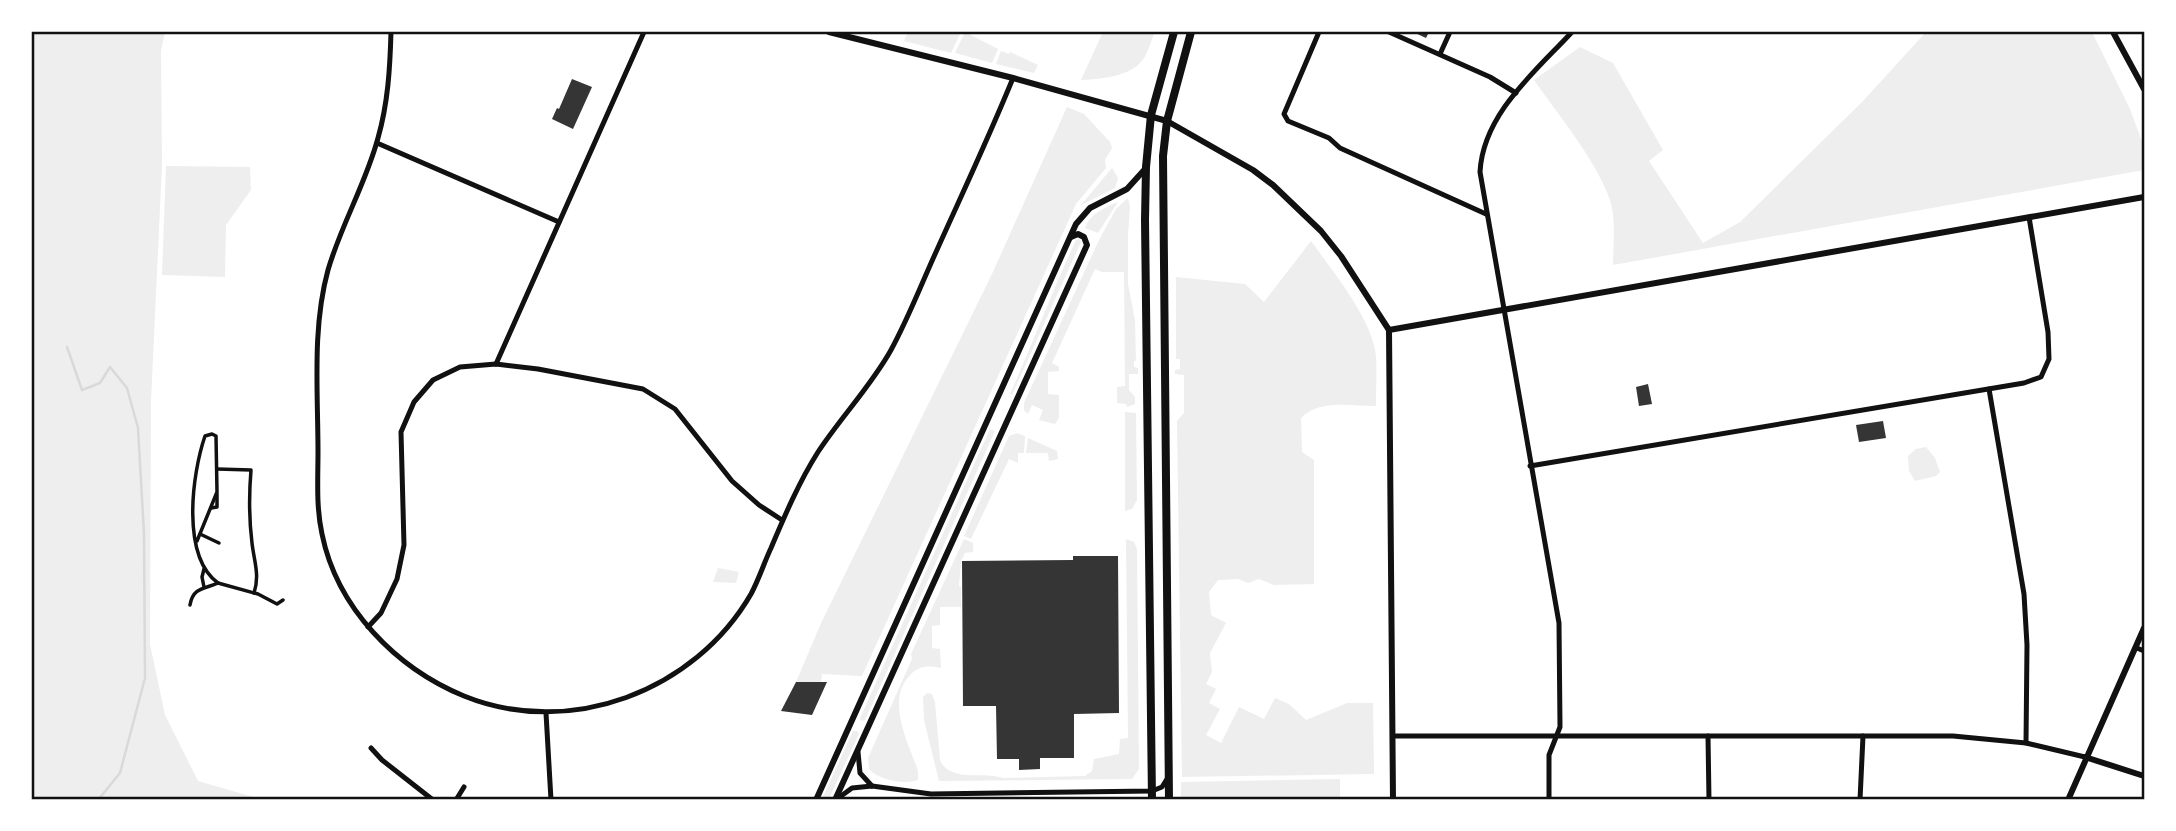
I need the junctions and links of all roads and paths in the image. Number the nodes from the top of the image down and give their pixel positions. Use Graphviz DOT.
graph roads {
  1 [pos="391,32"];
  2 [pos="644,32"];
  3 [pos="829,32"];
  4 [pos="1174,32"];
  5 [pos="1191,32"];
  6 [pos="1319,32"];
  7 [pos="1389,32"];
  8 [pos="1450,32"];
  9 [pos="1572,32"];
  10 [pos="2113,32"];
  11 [pos="1440,54"];
  12 [pos="1013,78"];
  13 [pos="2144,89"];
  14 [pos="1516,93"];
  15 [pos="1151,115"];
  16 [pos="1167,121"];
  17 [pos="377,143"];
  18 [pos="1146,167"];
  19 [pos="2144,197"];
  20 [pos="1486,214"];
  21 [pos="2029,217"];
  22 [pos="559,222"];
  23 [pos="1069,238"];
  24 [pos="1505,310"];
  25 [pos="1390,330"];
  26 [pos="496,363"];
  27 [pos="1989,388"];
  28 [pos="1530,466"];
  29 [pos="217,469"];
  30 [pos="782,520"];
  31 [pos="200,534"];
  32 [pos="197,541"];
  33 [pos="219,543"];
  34 [pos="204,569"];
  35 [pos="218,583"];
  36 [pos="204,587"];
  37 [pos="254,593"];
  38 [pos="283,600"];
  39 [pos="190,605"];
  40 [pos="368,627"];
  41 [pos="2144,628"];
  42 [pos="2137,648"];
  43 [pos="2144,651"];
  44 [pos="546,713"];
  45 [pos="1392,736"];
  46 [pos="1557,736"];
  47 [pos="1708,736"];
  48 [pos="1863,736"];
  49 [pos="2026,743"];
  50 [pos="371,748"];
  51 [pos="858,752"];
  52 [pos="2085,757"];
  53 [pos="1168,776"];
  54 [pos="2144,776"];
  55 [pos="872,786"];
  56 [pos="464,787"];
  57 [pos="1152,795"];
  58 [pos="433,800"];
  59 [pos="456,800"];
  60 [pos="551,800"];
  61 [pos="816,800"];
  62 [pos="836,800"];
  63 [pos="1169,800"];
  64 [pos="1393,800"];
  65 [pos="1549,800"];
  66 [pos="1709,800"];
  67 [pos="1860,800"];
  68 [pos="2068,800"];
  1 -- 17 [label="street"];
  2 -- 22 [label="street"];
  3 -- 12 [label="street"];
  4 -- 15 [label="main road"];
  5 -- 16 [label="main road"];
  6 -- 20 [label="street"];
  7 -- 11 [label="street"];
  8 -- 11 [label="street"];
  9 -- 14 [label="street"];
  10 -- 13 [label="street"];
  11 -- 14 [label="street"];
  12 -- 15 [label="street"];
  12 -- 30 [label="street"];
  14 -- 20 [label="street"];
  15 -- 16 [label="street"];
  15 -- 18 [label="main road"];
  16 -- 25 [label="street"];
  16 -- 53 [label="main road"];
  17 -- 22 [label="street"];
  17 -- 40 [label="street"];
  18 -- 23 [label="street"];
  18 -- 57 [label="main road"];
  19 -- 21 [label="street"];
  20 -- 24 [label="street"];
  21 -- 24 [label="street"];
  21 -- 27 [label="street"];
  22 -- 26 [label="street"];
  23 -- 51 [label="street"];
  23 -- 61 [label="street"];
  24 -- 25 [label="street"];
  24 -- 28 [label="street"];
  25 -- 45 [label="street"];
  26 -- 30 [label="street"];
  26 -- 40 [label="street"];
  27 -- 28 [label="street"];
  27 -- 49 [label="street"];
  28 -- 46 [label="street"];
  29 -- 31 [label="street"];
  29 -- 32 [label="street"];
  29 -- 37 [label="street"];
  30 -- 44 [label="street"];
  31 -- 32 [label="street"];
  31 -- 33 [label="street"];
  32 -- 34 [label="street"];
  34 -- 35 [label="street"];
  34 -- 36 [label="street"];
  35 -- 36 [label="street"];
  35 -- 37 [label="street"];
  36 -- 39 [label="street"];
  37 -- 38 [label="street"];
  40 -- 44 [label="street"];
  41 -- 42 [label="street"];
  42 -- 43 [label="street"];
  42 -- 52 [label="street"];
  44 -- 60 [label="street"];
  45 -- 46 [label="street"];
  45 -- 64 [label="street"];
  46 -- 47 [label="street"];
  46 -- 65 [label="street"];
  47 -- 48 [label="street"];
  47 -- 66 [label="street"];
  48 -- 49 [label="street"];
  48 -- 67 [label="street"];
  49 -- 52 [label="street"];
  50 -- 58 [label="street"];
  51 -- 55 [label="street"];
  51 -- 62 [label="street"];
  52 -- 54 [label="street"];
  52 -- 68 [label="street"];
  53 -- 57 [label="street"];
  53 -- 63 [label="main road"];
  55 -- 57 [label="street"];
  55 -- 62 [label="street"];
  56 -- 59 [label="street"];
}
